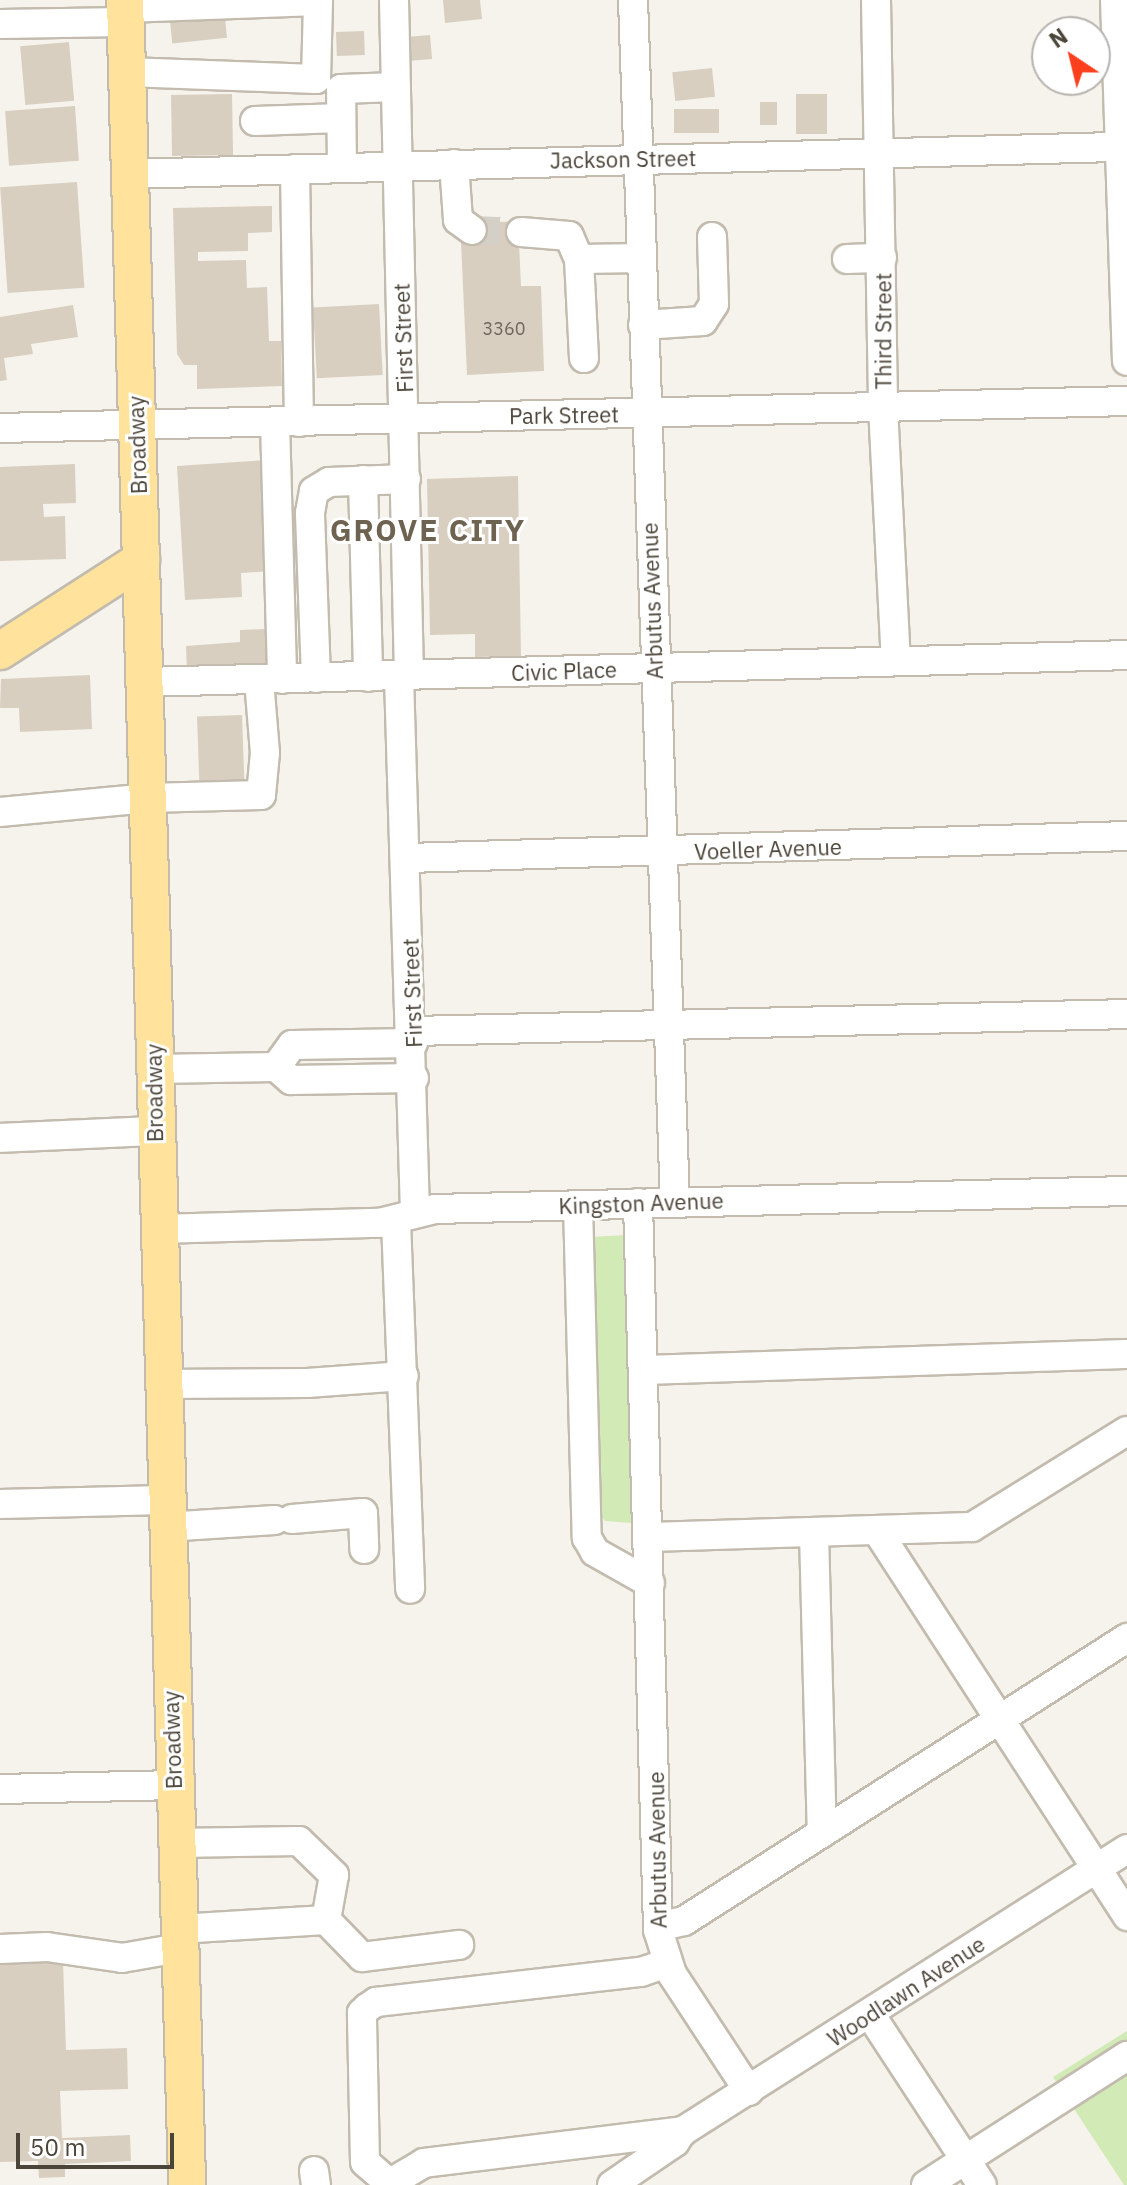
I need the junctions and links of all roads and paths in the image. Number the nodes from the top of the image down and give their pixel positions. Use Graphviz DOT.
graph roads {
  1 [pos="318,0"];
  2 [pos="394,0"];
  3 [pos="633,0"];
  4 [pos="876,0"];
  5 [pos="1115,0"];
  6 [pos="125,10"];
  7 [pos="0,24"];
  8 [pos="127,72"];
  9 [pos="328,84"];
  10 [pos="396,87"];
  11 [pos="341,118"];
  12 [pos="255,121"];
  13 [pos="1117,147"];
  14 [pos="879,154"];
  15 [pos="639,159"];
  16 [pos="454,164"];
  17 [pos="398,166"];
  18 [pos="342,167"];
  19 [pos="295,169"];
  20 [pos="129,174"];
  21 [pos="472,230"];
  22 [pos="521,232"];
  23 [pos="712,237"];
  24 [pos="642,258"];
  25 [pos="882,258"];
  26 [pos="579,259"];
  27 [pos="847,259"];
  28 [pos="643,325"];
  29 [pos="584,358"];
  30 [pos="1127,361"];
  31 [pos="1127,401"];
  32 [pos="883,407"];
  33 [pos="646,414"];
  34 [pos="405,419"];
  35 [pos="287,422"];
  36 [pos="136,425"];
  37 [pos="0,428"];
  38 [pos="406,479"];
  39 [pos="363,480"];
  40 [pos="141,560"];
  41 [pos="0,651"];
  42 [pos="1127,655"];
  43 [pos="896,661"];
  44 [pos="654,668"];
  45 [pos="404,676"];
  46 [pos="368,677"];
  47 [pos="316,678"];
  48 [pos="271,679"];
  49 [pos="145,682"];
  50 [pos="147,798"];
  51 [pos="0,812"];
  52 [pos="1127,836"];
  53 [pos="663,852"];
  54 [pos="408,858"];
  55 [pos="1127,1014"];
  56 [pos="669,1027"];
  57 [pos="413,1037"];
  58 [pos="276,1067"];
  59 [pos="153,1069"];
  60 [pos="414,1078"];
  61 [pos="155,1131"];
  62 [pos="0,1138"];
  63 [pos="1127,1191"];
  64 [pos="675,1202"];
  65 [pos="638,1203"];
  66 [pos="578,1205"];
  67 [pos="406,1217"];
  68 [pos="158,1229"];
  69 [pos="1127,1354"];
  70 [pos="644,1370"];
  71 [pos="404,1376"];
  72 [pos="161,1384"];
  73 [pos="1127,1431"];
  74 [pos="0,1504"];
  75 [pos="164,1513"];
  76 [pos="878,1532"];
  77 [pos="814,1533"];
  78 [pos="648,1537"];
  79 [pos="364,1549"];
  80 [pos="650,1583"];
  81 [pos="410,1589"];
  82 [pos="1127,1638"];
  83 [pos="1000,1720"];
  84 [pos="173,1785"];
  85 [pos="0,1789"];
  86 [pos="822,1833"];
  87 [pos="175,1843"];
  88 [pos="1127,1849"];
  89 [pos="1097,1868"];
  90 [pos="1127,1916"];
  91 [pos="326,1920"];
  92 [pos="658,1927"];
  93 [pos="179,1938"];
  94 [pos="459,1945"];
  95 [pos="0,1949"];
  96 [pos="667,1963"];
  97 [pos="870,2014"];
  98 [pos="1127,2056"];
  99 [pos="749,2091"];
  100 [pos="683,2131"];
  101 [pos="965,2159"];
  102 [pos="387,2184"];
  103 [pos="187,2185"];
  104 [pos="612,2185"];
  105 [pos="926,2185"];
  106 [pos="982,2185"];
  1 -- 6 [label="street"];
  1 -- 9 [label="street"];
  2 -- 10 [label="street, First Street"];
  3 -- 15 [label="street, Arbutus Avenue"];
  4 -- 14 [label="street, Third Street"];
  5 -- 13 [label="street"];
  6 -- 7 [label="street"];
  6 -- 8 [label="main road, Broadway"];
  8 -- 9 [label="street"];
  8 -- 20 [label="main road, Broadway"];
  9 -- 10 [label="street"];
  9 -- 11 [label="street"];
  10 -- 17 [label="street, First Street"];
  11 -- 12 [label="street"];
  11 -- 18 [label="street"];
  13 -- 14 [label="street, Jackson Street"];
  13 -- 30 [label="street"];
  14 -- 15 [label="street, Jackson Street"];
  14 -- 25 [label="street, Third Street"];
  15 -- 16 [label="street, Jackson Street"];
  15 -- 24 [label="street, Arbutus Avenue"];
  16 -- 17 [label="street, Jackson Street"];
  16 -- 21 [label="street"];
  17 -- 18 [label="street, Jackson Street"];
  17 -- 34 [label="street, First Street"];
  18 -- 19 [label="street, Jackson Street"];
  19 -- 20 [label="street, Jackson Street"];
  19 -- 35 [label="street"];
  20 -- 36 [label="main road, Broadway"];
  22 -- 26 [label="street"];
  23 -- 28 [label="street"];
  24 -- 26 [label="street"];
  24 -- 28 [label="street, Arbutus Avenue"];
  25 -- 27 [label="street"];
  25 -- 32 [label="street, Third Street"];
  26 -- 29 [label="street"];
  28 -- 33 [label="street, Arbutus Avenue"];
  31 -- 32 [label="street, Park Street"];
  32 -- 33 [label="street, Park Street"];
  32 -- 43 [label="street, Third Street"];
  33 -- 34 [label="street, Park Street"];
  33 -- 44 [label="street, Arbutus Avenue"];
  34 -- 35 [label="street, Park Street"];
  34 -- 38 [label="street, First Street"];
  35 -- 36 [label="street, Park Street"];
  35 -- 48 [label="street"];
  36 -- 37 [label="street, Park Street"];
  36 -- 40 [label="main road, Broadway"];
  38 -- 39 [label="street"];
  38 -- 45 [label="street, First Street"];
  39 -- 46 [label="street"];
  39 -- 47 [label="street"];
  40 -- 41 [label="main road"];
  40 -- 49 [label="main road, Broadway"];
  42 -- 43 [label="street, Civic Place"];
  43 -- 44 [label="street, Civic Place"];
  44 -- 45 [label="street, Civic Place"];
  44 -- 53 [label="street, Arbutus Avenue"];
  45 -- 46 [label="street, Civic Place"];
  45 -- 54 [label="street, First Street"];
  46 -- 47 [label="street, Civic Place"];
  47 -- 48 [label="street, Civic Place"];
  48 -- 49 [label="street, Civic Place"];
  48 -- 50 [label="street"];
  49 -- 50 [label="main road, Broadway"];
  50 -- 51 [label="street"];
  50 -- 59 [label="main road, Broadway"];
  52 -- 53 [label="street, Voeller Avenue"];
  53 -- 54 [label="street, Voeller Avenue"];
  53 -- 56 [label="street, Arbutus Avenue"];
  54 -- 57 [label="street, First Street"];
  55 -- 56 [label="street"];
  56 -- 57 [label="street"];
  56 -- 64 [label="street, Arbutus Avenue"];
  57 -- 58 [label="street"];
  57 -- 60 [label="street, First Street"];
  58 -- 59 [label="street"];
  58 -- 60 [label="street"];
  59 -- 61 [label="main road, Broadway"];
  60 -- 67 [label="street, First Street"];
  61 -- 62 [label="street"];
  61 -- 68 [label="main road, Broadway"];
  63 -- 64 [label="street, Kingston Avenue"];
  64 -- 65 [label="street, Kingston Avenue"];
  65 -- 66 [label="street, Kingston Avenue"];
  65 -- 70 [label="street, Arbutus Avenue"];
  66 -- 67 [label="street, Kingston Avenue"];
  66 -- 80 [label="street"];
  67 -- 68 [label="street, Kingston Avenue"];
  67 -- 71 [label="street, First Street"];
  68 -- 72 [label="main road, Broadway"];
  69 -- 70 [label="street"];
  70 -- 78 [label="street, Arbutus Avenue"];
  71 -- 72 [label="street"];
  71 -- 81 [label="street, First Street"];
  72 -- 75 [label="main road, Broadway"];
  73 -- 76 [label="street"];
  74 -- 75 [label="street"];
  75 -- 79 [label="street"];
  75 -- 84 [label="main road, Broadway"];
  76 -- 77 [label="street"];
  76 -- 83 [label="street"];
  77 -- 78 [label="street"];
  77 -- 86 [label="street"];
  78 -- 80 [label="street, Arbutus Avenue"];
  80 -- 92 [label="street, Arbutus Avenue"];
  82 -- 83 [label="street"];
  83 -- 86 [label="street"];
  83 -- 89 [label="street"];
  84 -- 85 [label="street"];
  84 -- 87 [label="main road, Broadway"];
  86 -- 92 [label="street"];
  87 -- 91 [label="street"];
  87 -- 93 [label="main road, Broadway"];
  88 -- 89 [label="street, Woodlawn Avenue"];
  89 -- 90 [label="street"];
  89 -- 97 [label="street, Woodlawn Avenue"];
  91 -- 93 [label="street"];
  91 -- 94 [label="street"];
  92 -- 96 [label="street, Arbutus Avenue"];
  93 -- 95 [label="street"];
  93 -- 103 [label="main road, Broadway"];
  96 -- 99 [label="street, Arbutus Avenue"];
  96 -- 102 [label="street"];
  97 -- 99 [label="street, Woodlawn Avenue"];
  97 -- 101 [label="street"];
  98 -- 101 [label="street"];
  99 -- 100 [label="street, Woodlawn Avenue"];
  100 -- 102 [label="street, Woodlawn Avenue"];
  100 -- 104 [label="street, Woodlawn Avenue"];
  101 -- 105 [label="street"];
  101 -- 106 [label="street"];
}
